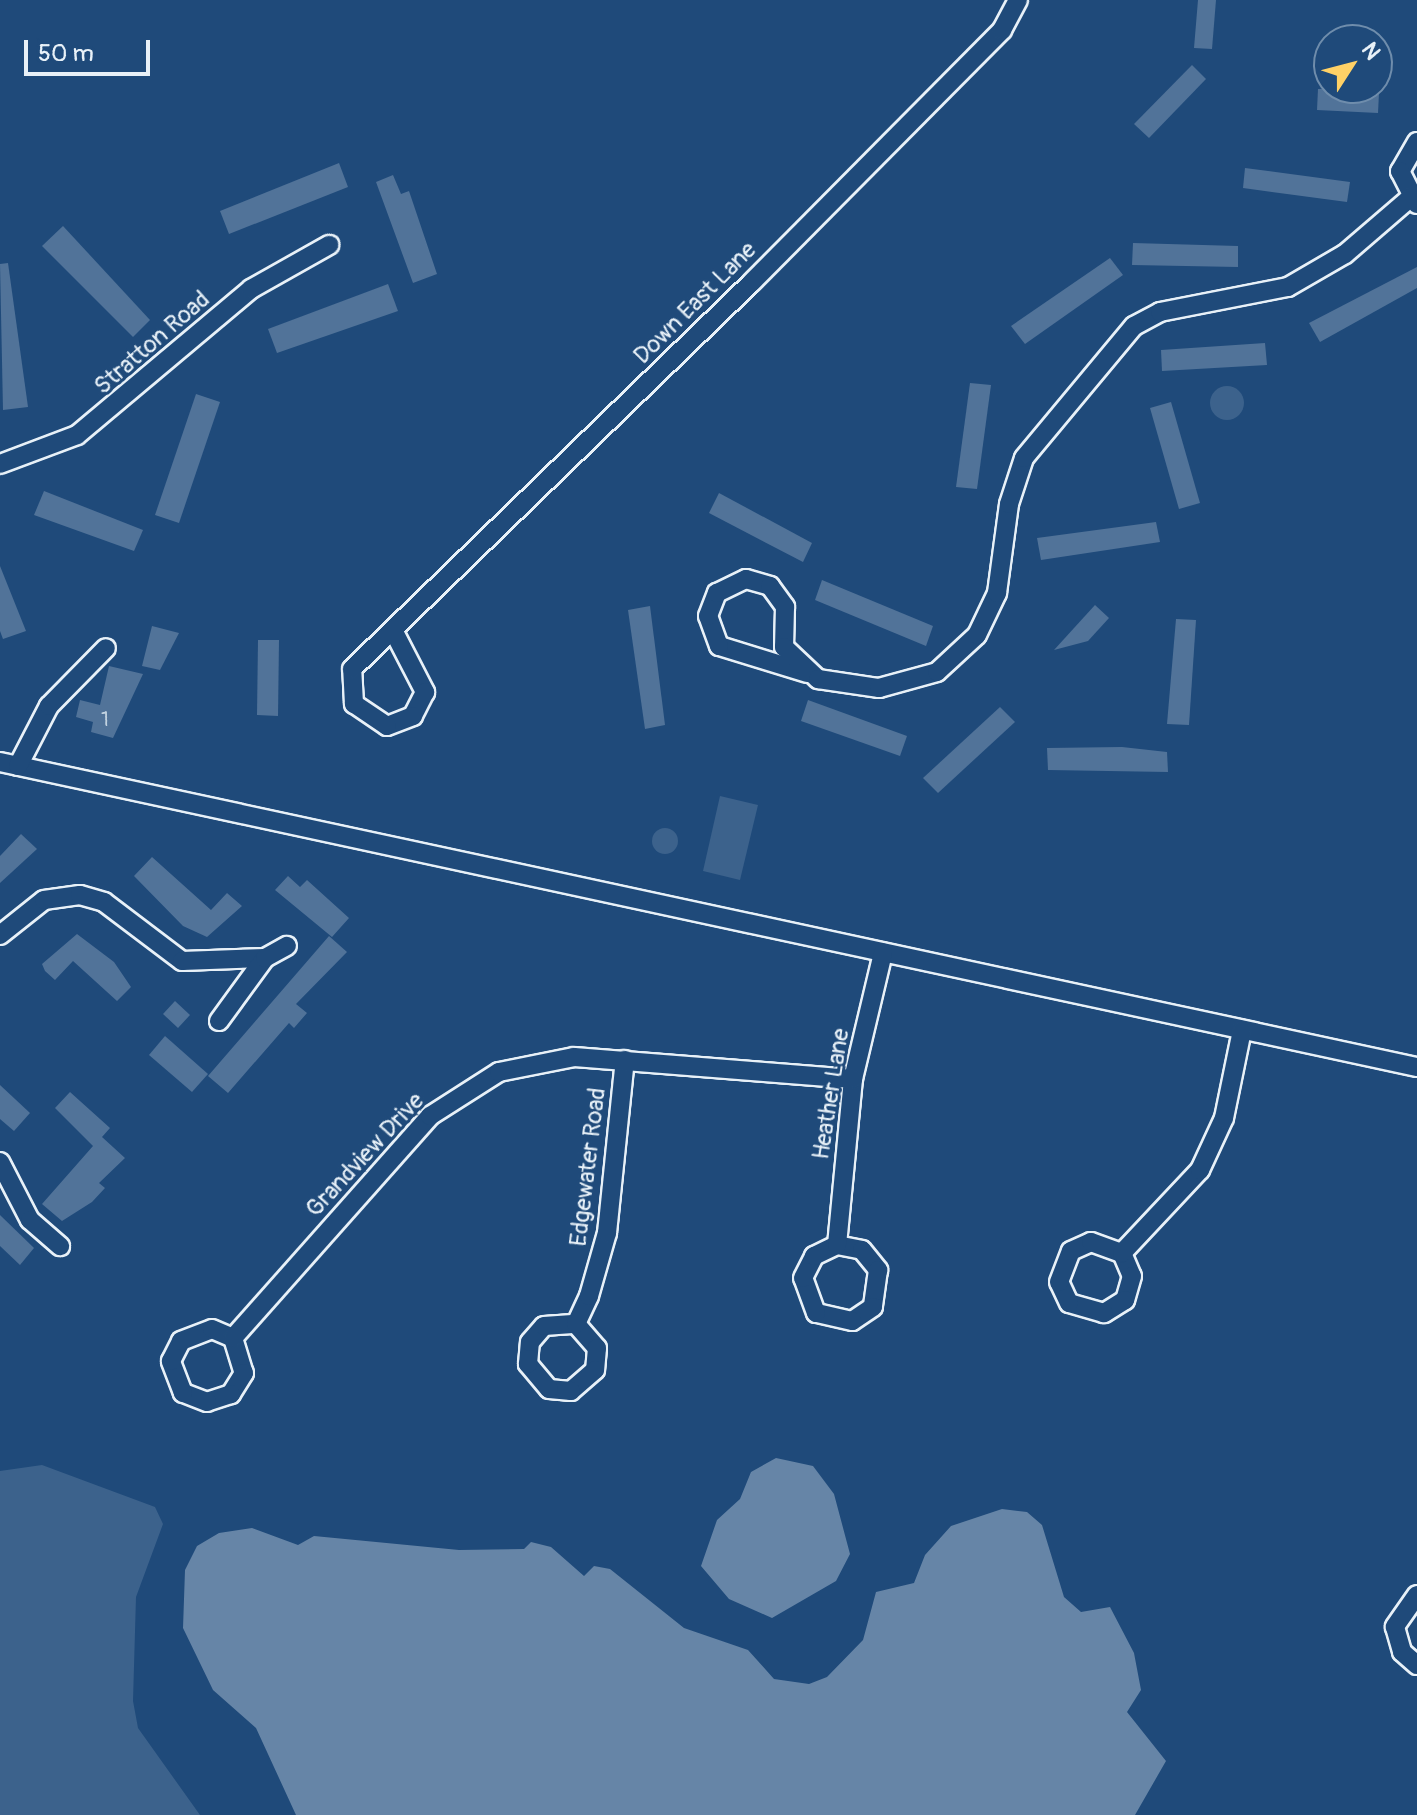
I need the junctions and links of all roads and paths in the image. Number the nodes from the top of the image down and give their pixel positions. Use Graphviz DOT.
graph roads {
  1 [pos="1018,0"];
  2 [pos="1417,142"];
  3 [pos="1413,201"];
  4 [pos="329,245"];
  5 [pos="0,464"];
  6 [pos="394,632"];
  7 [pos="106,648"];
  8 [pos="807,673"];
  9 [pos="9,764"];
  10 [pos="0,935"];
  11 [pos="287,946"];
  12 [pos="883,953"];
  13 [pos="265,958"];
  14 [pos="219,1021"];
  15 [pos="1242,1030"];
  16 [pos="625,1060"];
  17 [pos="1417,1067"];
  18 [pos="853,1079"];
  19 [pos="0,1162"];
  20 [pos="837,1245"];
  21 [pos="60,1246"];
  22 [pos="1122,1253"];
  23 [pos="576,1324"];
  24 [pos="233,1338"];
  25 [pos="1417,1595"];
  26 [pos="1417,1665"];
  1 -- 6 [label="street, Down East Lane"];
  2 -- 3 [label="street"];
  3 -- 8 [label="street"];
  4 -- 5 [label="street, Stratton Road"];
  6 -- 6 [label="street, Down East Lane"];
  7 -- 9 [label="street"];
  8 -- 8 [label="street"];
  9 -- 12 [label="street"];
  10 -- 13 [label="street"];
  11 -- 13 [label="street"];
  12 -- 15 [label="street"];
  12 -- 18 [label="street, Heather Lane"];
  13 -- 14 [label="street"];
  15 -- 17 [label="street"];
  15 -- 22 [label="street"];
  16 -- 18 [label="street, Grandview Drive"];
  16 -- 23 [label="street, Edgewater Road"];
  16 -- 24 [label="street, Grandview Drive"];
  18 -- 20 [label="street, Heather Lane"];
  19 -- 21 [label="street"];
  20 -- 20 [label="street"];
  22 -- 22 [label="street"];
  24 -- 24 [label="street"];
  25 -- 26 [label="street"];
}
